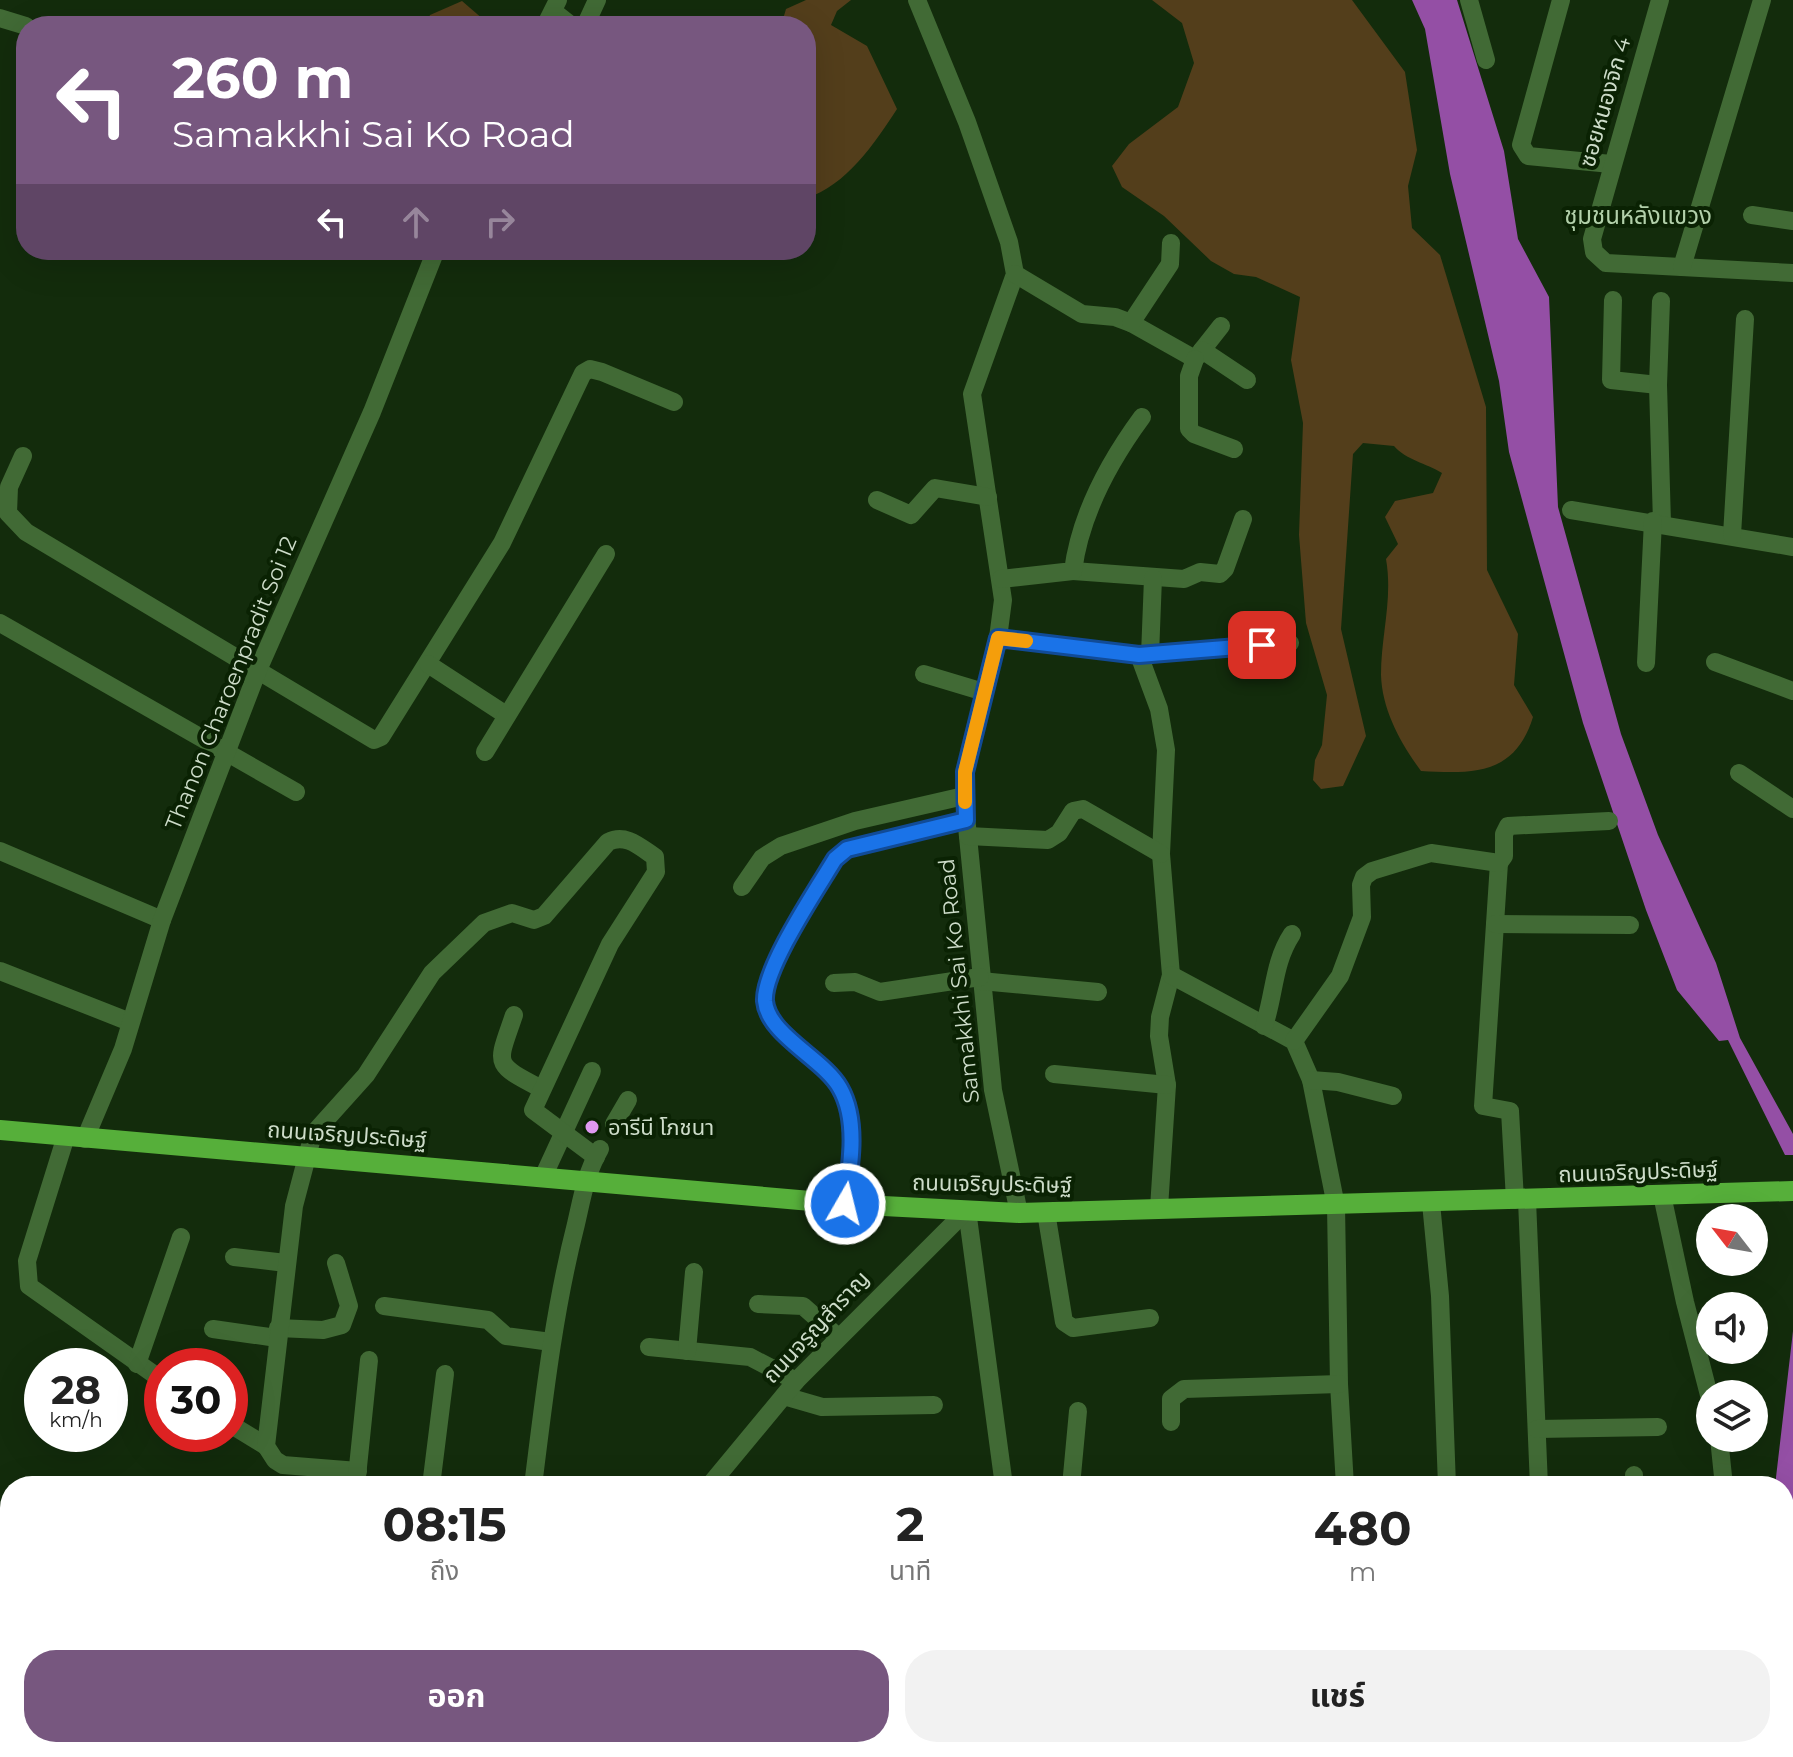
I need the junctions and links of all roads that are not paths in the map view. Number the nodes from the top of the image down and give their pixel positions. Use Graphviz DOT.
graph roads {
  1 [pos="1469,0"];
  2 [pos="1561,0"];
  3 [pos="1660,0"];
  4 [pos="1762,0"];
  5 [pos="918,2"];
  6 [pos="1486,60"];
  7 [pos="1611,164"];
  8 [pos="1752,215"];
  9 [pos="1793,221"];
  10 [pos="1171,243"];
  11 [pos="432,260"];
  12 [pos="1682,267"];
  13 [pos="1793,273"];
  14 [pos="1015,274"];
  15 [pos="1613,300"];
  16 [pos="1661,301"];
  17 [pos="1745,319"];
  18 [pos="1131,323"];
  19 [pos="1221,326"];
  20 [pos="1199,354"];
  21 [pos="1247,380"];
  22 [pos="1658,385"];
  23 [pos="674,402"];
  24 [pos="1142,417"];
  25 [pos="1234,449"];
  26 [pos="23,456"];
  27 [pos="988,497"];
  28 [pos="877,500"];
  29 [pos="1571,510"];
  30 [pos="1243,519"];
  31 [pos="1658,522"];
  32 [pos="1732,535"];
  33 [pos="1793,547"];
  34 [pos="606,554"];
  35 [pos="1073,571"];
  36 [pos="1153,578"];
  37 [pos="1001,579"];
  38 [pos="0,623"];
  39 [pos="998,638"];
  40 [pos="1290,643"];
  41 [pos="1144,655"];
  42 [pos="1715,662"];
  43 [pos="1646,663"];
  44 [pos="428,664"];
  45 [pos="258,670"];
  46 [pos="924,674"];
  47 [pos="1793,691"];
  48 [pos="984,692"];
  49 [pos="506,715"];
  50 [pos="228,751"];
  51 [pos="485,752"];
  52 [pos="1739,773"];
  53 [pos="296,792"];
  54 [pos="964,796"];
  55 [pos="1793,809"];
  56 [pos="1609,821"];
  57 [pos="967,828"];
  58 [pos="0,851"];
  59 [pos="1161,854"];
  60 [pos="1499,863"];
  61 [pos="742,887"];
  62 [pos="162,920"];
  63 [pos="1495,924"];
  64 [pos="1630,925"];
  65 [pos="1292,934"];
  66 [pos="0,971"];
  67 [pos="1171,975"];
  68 [pos="981,979"];
  69 [pos="834,983"];
  70 [pos="1098,992"];
  71 [pos="514,1015"];
  72 [pos="130,1022"];
  73 [pos="1264,1026"];
  74 [pos="1294,1041"];
  75 [pos="592,1071"];
  76 [pos="1054,1074"];
  77 [pos="1311,1080"];
  78 [pos="1167,1085"];
  79 [pos="540,1088"];
  80 [pos="1393,1096"];
  81 [pos="628,1100"];
  82 [pos="614,1124"];
  83 [pos="0,1130"];
  84 [pos="563,1135"];
  85 [pos="76,1137"];
  86 [pos="305,1156"];
  87 [pos="544,1175"];
  88 [pos="585,1179"];
  89 [pos="1793,1191"];
  90 [pos="1662,1195"];
  91 [pos="1521,1200"];
  92 [pos="1431,1203"];
  93 [pos="845,1204"];
  94 [pos="1336,1206"];
  95 [pos="1159,1208"];
  96 [pos="967,1210"];
  97 [pos="1046,1212"];
  98 [pos="1019,1213"];
  99 [pos="181,1237"];
  100 [pos="234,1257"];
  101 [pos="286,1263"];
  102 [pos="336,1263"];
  103 [pos="694,1272"];
  104 [pos="758,1304"];
  105 [pos="384,1306"];
  106 [pos="1150,1318"];
  107 [pos="213,1329"];
  108 [pos="278,1333"];
  109 [pos="838,1337"];
  110 [pos="551,1342"];
  111 [pos="649,1347"];
  112 [pos="687,1351"];
  113 [pos="369,1360"];
  114 [pos="137,1364"];
  115 [pos="144,1368"];
  116 [pos="445,1374"];
  117 [pos="1706,1380"];
  118 [pos="1339,1384"];
  119 [pos="790,1388"];
  120 [pos="934,1405"];
  121 [pos="1078,1411"];
  122 [pos="1171,1422"];
  123 [pos="1658,1427"];
  124 [pos="1537,1429"];
  125 [pos="248,1435"];
  126 [pos="266,1446"];
  127 [pos="1720,1452"];
  128 [pos="346,1476"];
  129 [pos="357,1476"];
  130 [pos="432,1476"];
  131 [pos="534,1476"];
  132 [pos="717,1476"];
  133 [pos="1003,1476"];
  134 [pos="1072,1476"];
  135 [pos="1344,1476"];
  136 [pos="1447,1476"];
  137 [pos="1539,1476"];
  138 [pos="1723,1476"];
  1 -- 6 [label="street"];
  2 -- 7 [label="street"];
  3 -- 7 [label="street, ซอยหนองจิก 4"];
  4 -- 12 [label="street"];
  5 -- 14 [label="street"];
  7 -- 12 [label="street, ซอยหนองจิก 4"];
  8 -- 9 [label="street"];
  10 -- 18 [label="street"];
  11 -- 45 [label="street, Thanon Charoenpradit Soi 12"];
  12 -- 13 [label="street, ซอยหนองจิก 4"];
  14 -- 18 [label="street"];
  14 -- 27 [label="street, Samakkhi Sai Ko Road"];
  15 -- 22 [label="street"];
  16 -- 22 [label="street"];
  17 -- 32 [label="street"];
  18 -- 20 [label="street"];
  19 -- 20 [label="street"];
  20 -- 21 [label="street"];
  20 -- 25 [label="street"];
  22 -- 31 [label="street"];
  23 -- 44 [label="street"];
  24 -- 35 [label="street"];
  26 -- 45 [label="street"];
  27 -- 28 [label="street"];
  27 -- 37 [label="street, Samakkhi Sai Ko Road"];
  29 -- 31 [label="street"];
  30 -- 36 [label="street"];
  31 -- 32 [label="street"];
  31 -- 43 [label="street"];
  32 -- 33 [label="street"];
  34 -- 49 [label="street"];
  35 -- 36 [label="street"];
  35 -- 37 [label="street"];
  36 -- 41 [label="street"];
  37 -- 39 [label="street, Samakkhi Sai Ko Road"];
  38 -- 50 [label="street"];
  39 -- 41 [label="street"];
  39 -- 48 [label="street, Samakkhi Sai Ko Road"];
  40 -- 41 [label="street"];
  41 -- 59 [label="street"];
  42 -- 47 [label="street"];
  44 -- 45 [label="street"];
  44 -- 49 [label="street"];
  45 -- 50 [label="street, Thanon Charoenpradit Soi 12"];
  46 -- 48 [label="street"];
  48 -- 54 [label="street, Samakkhi Sai Ko Road"];
  49 -- 51 [label="street"];
  50 -- 53 [label="street"];
  50 -- 62 [label="street, Thanon Charoenpradit Soi 12"];
  52 -- 55 [label="street"];
  54 -- 57 [label="street, Samakkhi Sai Ko Road"];
  54 -- 61 [label="street"];
  56 -- 60 [label="street"];
  57 -- 59 [label="street"];
  57 -- 68 [label="street, Samakkhi Sai Ko Road"];
  57 -- 93 [label="street"];
  58 -- 62 [label="street"];
  59 -- 67 [label="street"];
  60 -- 63 [label="street"];
  60 -- 74 [label="street"];
  62 -- 72 [label="street, Thanon Charoenpradit Soi 12"];
  63 -- 64 [label="street"];
  63 -- 91 [label="street"];
  65 -- 73 [label="street"];
  66 -- 72 [label="street"];
  67 -- 73 [label="street"];
  67 -- 78 [label="street"];
  68 -- 69 [label="street"];
  68 -- 70 [label="street"];
  68 -- 98 [label="street, Samakkhi Sai Ko Road"];
  71 -- 79 [label="street"];
  72 -- 85 [label="street, Thanon Charoenpradit Soi 12"];
  73 -- 74 [label="street"];
  74 -- 77 [label="street"];
  75 -- 84 [label="street"];
  76 -- 78 [label="street"];
  77 -- 80 [label="street"];
  77 -- 94 [label="street"];
  78 -- 95 [label="street"];
  79 -- 84 [label="street"];
  79 -- 86 [label="street"];
  81 -- 82 [label="street"];
  83 -- 85 [label="main road, ถนนเจริญประดิษฐ์"];
  84 -- 87 [label="street"];
  84 -- 88 [label="street"];
  85 -- 86 [label="main road, ถนนเจริญประดิษฐ์"];
  85 -- 114 [label="street, Thanon Charoenpradit Soi 12"];
  86 -- 87 [label="main road, ถนนเจริญประดิษฐ์"];
  86 -- 101 [label="street"];
  87 -- 88 [label="main road, ถนนเจริญประดิษฐ์"];
  88 -- 93 [label="main road, ถนนเจริญประดิษฐ์"];
  88 -- 110 [label="street"];
  89 -- 90 [label="main road, ถนนเจริญประดิษฐ์"];
  90 -- 91 [label="main road, ถนนเจริญประดิษฐ์"];
  90 -- 117 [label="street"];
  91 -- 92 [label="main road, ถนนเจริญประดิษฐ์"];
  91 -- 124 [label="street"];
  92 -- 94 [label="main road, ถนนเจริญประดิษฐ์"];
  92 -- 136 [label="street"];
  93 -- 96 [label="main road, ถนนเจริญประดิษฐ์"];
  94 -- 95 [label="main road, ถนนเจริญประดิษฐ์"];
  94 -- 118 [label="street"];
  95 -- 97 [label="main road, ถนนเจริญประดิษฐ์"];
  96 -- 98 [label="main road, ถนนเจริญประดิษฐ์"];
  96 -- 109 [label="street, ถนนจรูญสำราญ"];
  96 -- 133 [label="street"];
  97 -- 98 [label="main road, ถนนเจริญประดิษฐ์"];
  97 -- 106 [label="street"];
  99 -- 114 [label="street"];
  100 -- 101 [label="street"];
  101 -- 108 [label="street"];
  102 -- 108 [label="street"];
  103 -- 112 [label="street"];
  104 -- 109 [label="street"];
  105 -- 110 [label="street"];
  107 -- 108 [label="street"];
  108 -- 126 [label="street"];
  109 -- 119 [label="street, ถนนจรูญสำราญ"];
  110 -- 131 [label="street"];
  111 -- 112 [label="street"];
  112 -- 119 [label="street"];
  113 -- 129 [label="street"];
  114 -- 115 [label="street, Thanon Charoenpradit Soi 12"];
  116 -- 130 [label="street"];
  118 -- 122 [label="street"];
  118 -- 135 [label="street"];
  119 -- 120 [label="street"];
  119 -- 132 [label="street, ถนนจรูญสำราญ"];
  121 -- 134 [label="street"];
  123 -- 124 [label="street"];
  124 -- 137 [label="street"];
  125 -- 126 [label="street"];
  126 -- 128 [label="street"];
  127 -- 138 [label="street"];
}
